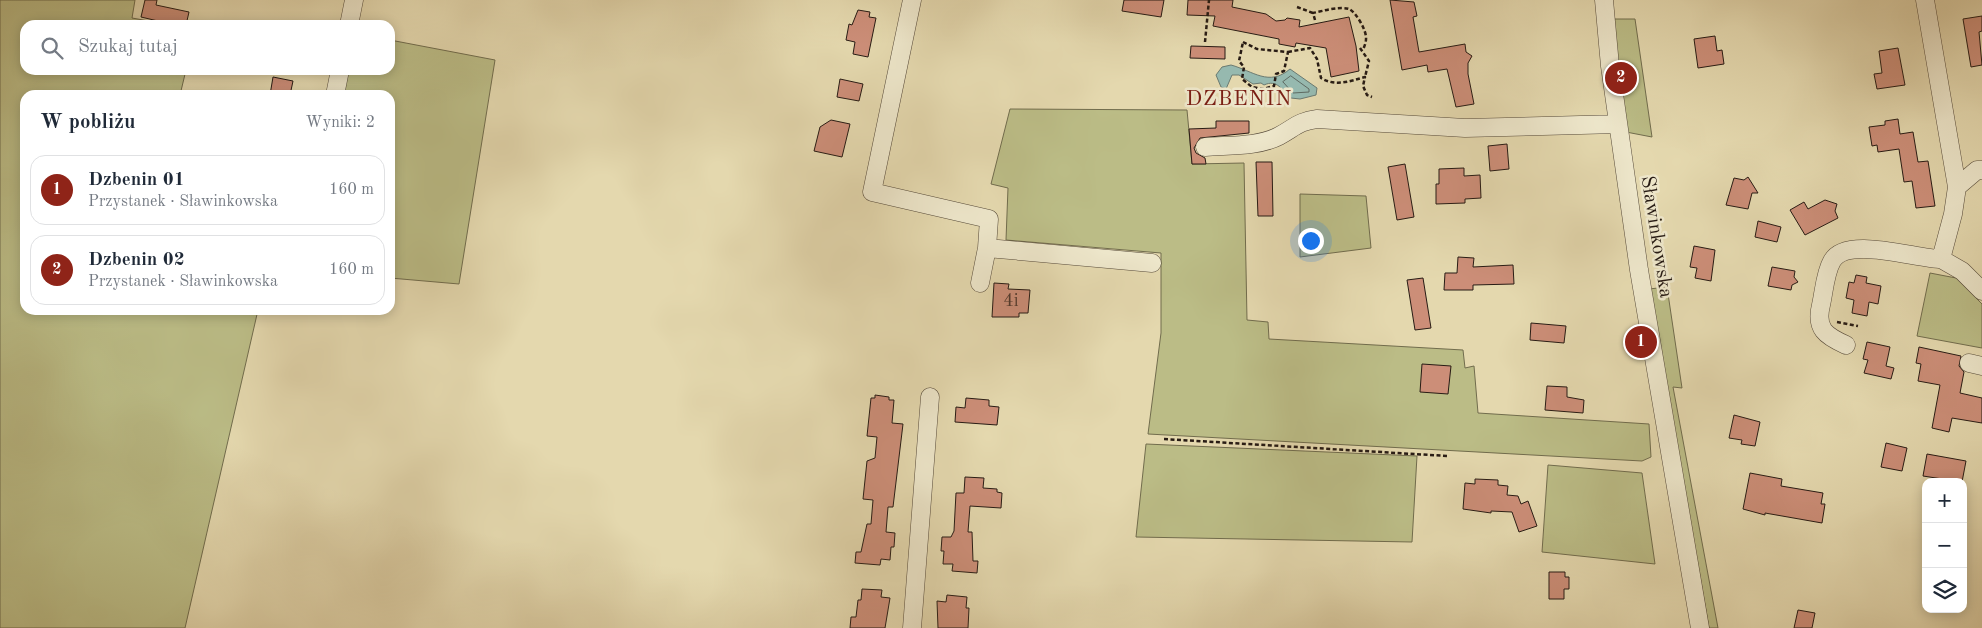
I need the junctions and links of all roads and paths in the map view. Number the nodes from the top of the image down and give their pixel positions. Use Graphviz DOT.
graph roads {
  1 [pos="354,0"];
  2 [pos="912,0"];
  3 [pos="1209,0"];
  4 [pos="1604,0"];
  5 [pos="1925,0"];
  6 [pos="1297,7"];
  7 [pos="1313,13"];
  8 [pos="350,20"];
  9 [pos="1315,20"];
  10 [pos="1205,42"];
  11 [pos="1360,48"];
  12 [pos="1363,50"];
  13 [pos="1288,52"];
  14 [pos="339,75"];
  15 [pos="1365,77"];
  16 [pos="336,90"];
  17 [pos="1372,97"];
  18 [pos="1618,124"];
  19 [pos="1205,147"];
  20 [pos="1982,170"];
  21 [pos="1957,187"];
  22 [pos="987,248"];
  23 [pos="1941,260"];
  24 [pos="1152,263"];
  25 [pos="980,283"];
  26 [pos="1982,291"];
  27 [pos="1833,321"];
  28 [pos="1858,326"];
  29 [pos="1846,345"];
  30 [pos="930,398"];
  31 [pos="1164,439"];
  32 [pos="1446,456"];
  33 [pos="912,628"];
  34 [pos="1700,628"];
  1 -- 8 [label="street"];
  2 -- 22 [label="street"];
  3 -- 10 [label="path"];
  4 -- 18 [label="street, Sławinkowska"];
  5 -- 21 [label="street"];
  6 -- 7 [label="path"];
  7 -- 9 [label="path"];
  7 -- 12 [label="path"];
  11 -- 12 [label="path"];
  12 -- 15 [label="path"];
  13 -- 13 [label="path"];
  13 -- 15 [label="path"];
  14 -- 16 [label="street"];
  15 -- 17 [label="path"];
  18 -- 19 [label="street"];
  18 -- 34 [label="street, Sławinkowska"];
  20 -- 21 [label="street"];
  21 -- 23 [label="street"];
  22 -- 24 [label="street"];
  22 -- 25 [label="street"];
  23 -- 26 [label="street"];
  23 -- 29 [label="street"];
  27 -- 28 [label="path"];
  30 -- 33 [label="street"];
  31 -- 32 [label="path"];
}
